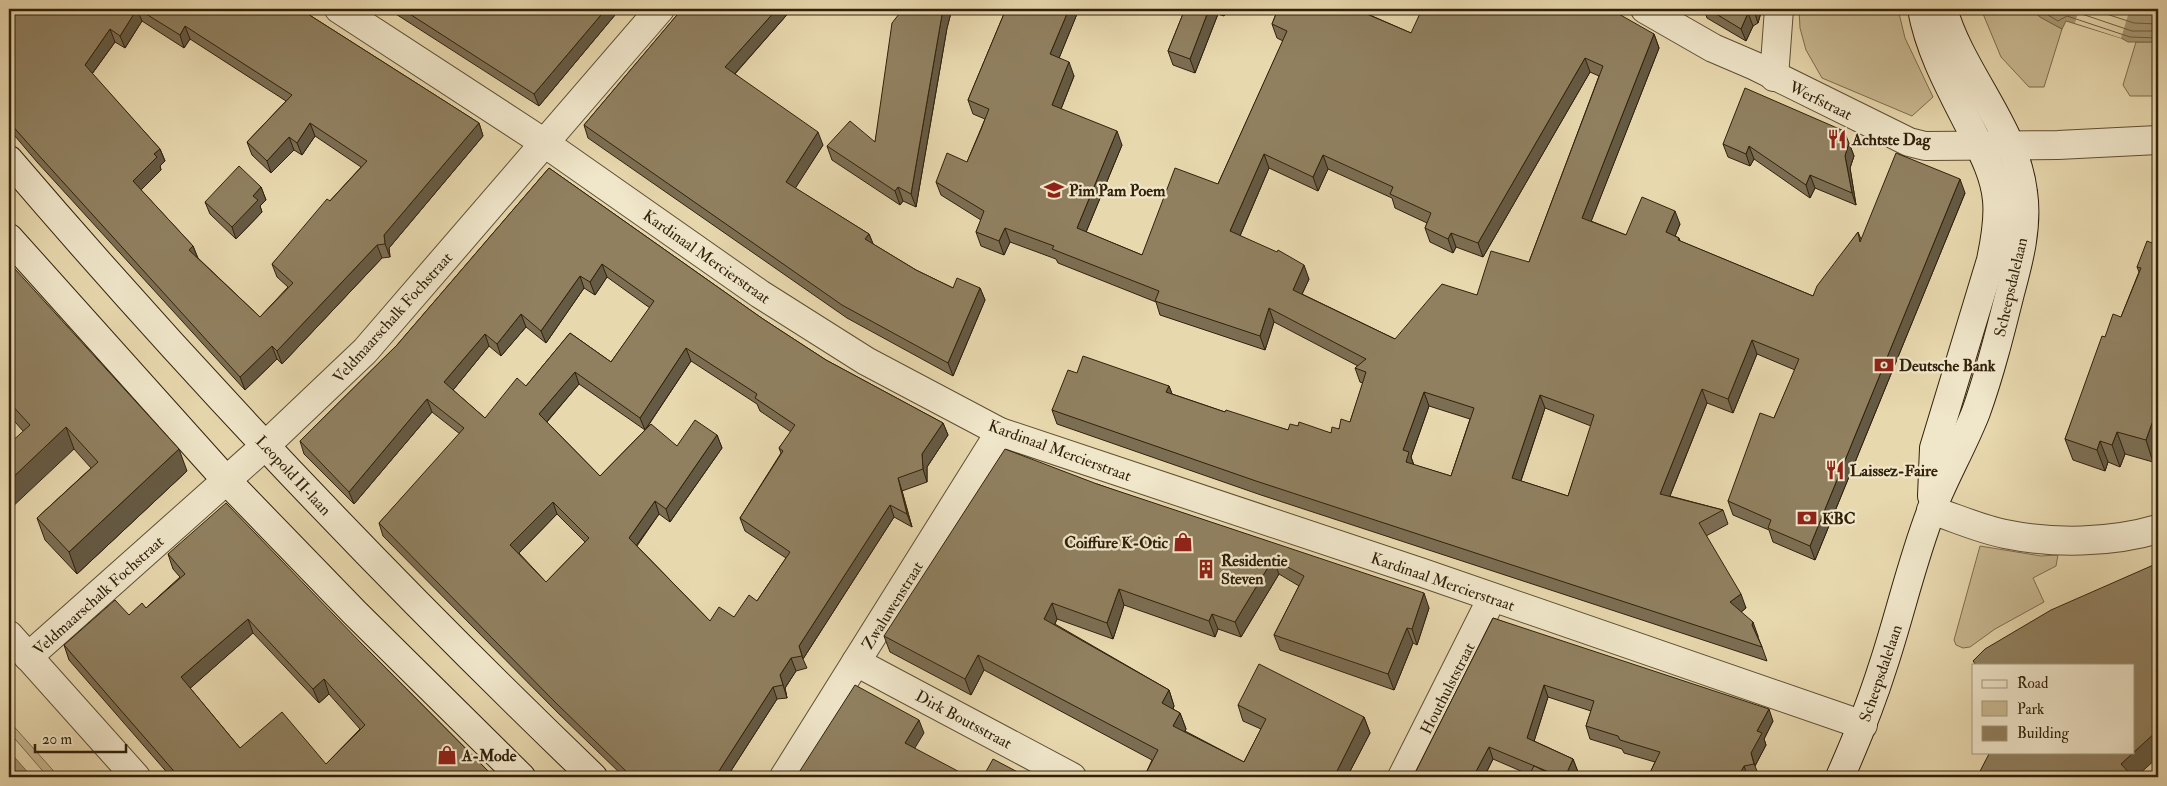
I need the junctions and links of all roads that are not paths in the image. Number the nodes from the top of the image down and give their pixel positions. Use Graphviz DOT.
graph roads {
  1 [pos="339,9"];
  2 [pos="660,9"];
  3 [pos="1646,9"];
  4 [pos="1780,9"];
  5 [pos="1922,9"];
  6 [pos="1942,9"];
  7 [pos="1774,77"];
  8 [pos="2158,140"];
  9 [pos="546,144"];
  10 [pos="1979,145"];
  11 [pos="2010,145"];
  12 [pos="9,160"];
  13 [pos="9,238"];
  14 [pos="1000,432"];
  15 [pos="266,445"];
  16 [pos="227,481"];
  17 [pos="1932,510"];
  18 [pos="2158,529"];
  19 [pos="1492,598"];
  20 [pos="9,636"];
  21 [pos="28,657"];
  22 [pos="856,662"];
  23 [pos="1862,725"];
  24 [pos="136,777"];
  25 [pos="521,777"];
  26 [pos="593,777"];
  27 [pos="784,777"];
  28 [pos="1072,777"];
  29 [pos="1402,777"];
  30 [pos="1840,777"];
  1 -- 9 [label="street, Kardinaal Mercierstraat"];
  2 -- 9 [label="street, Veldmaarschalk Fochstraat"];
  3 -- 7 [label="street, Werfstraat"];
  4 -- 7 [label="street"];
  5 -- 10 [label="street, Scheepsdalelaan"];
  6 -- 11 [label="street, Scheepsdalelaan"];
  7 -- 10 [label="street, Werfstraat"];
  8 -- 11 [label="street, Werfstraat"];
  9 -- 14 [label="street, Kardinaal Mercierstraat"];
  9 -- 15 [label="street, Veldmaarschalk Fochstraat"];
  10 -- 11 [label="street, Werfstraat"];
  10 -- 17 [label="street, Scheepsdalelaan"];
  11 -- 17 [label="street, Scheepsdalelaan"];
  12 -- 15 [label="street, Leopold II-laan"];
  13 -- 16 [label="street"];
  14 -- 19 [label="street, Kardinaal Mercierstraat"];
  14 -- 22 [label="street, Zwaluwenstraat"];
  15 -- 16 [label="street, Veldmaarschalk Fochstraat"];
  15 -- 26 [label="street, Leopold II-laan"];
  16 -- 21 [label="street, Veldmaarschalk Fochstraat"];
  16 -- 25 [label="street"];
  17 -- 18 [label="street"];
  17 -- 23 [label="street, Scheepsdalelaan"];
  19 -- 23 [label="street, Kardinaal Mercierstraat"];
  19 -- 29 [label="street, Houthulststraat"];
  20 -- 21 [label="street"];
  21 -- 24 [label="street"];
  22 -- 27 [label="street, Zwaluwenstraat"];
  22 -- 28 [label="street, Dirk Boutsstraat"];
  23 -- 30 [label="street, Scheepsdalelaan"];
}
